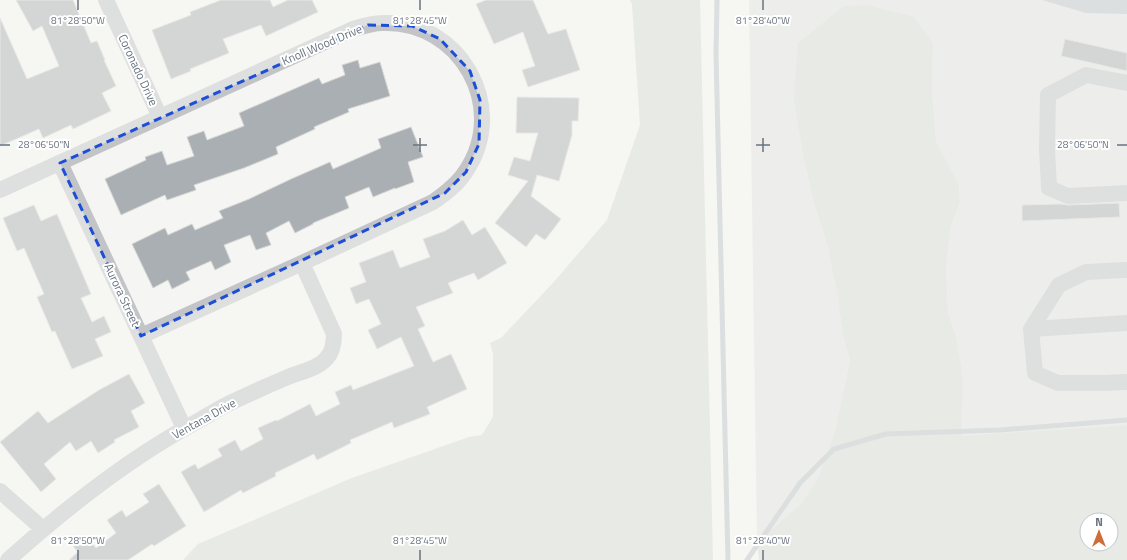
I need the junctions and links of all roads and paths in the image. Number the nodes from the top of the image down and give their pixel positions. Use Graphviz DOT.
graph roads {
  1 [pos="106,0"];
  2 [pos="1127,83"];
  3 [pos="160,117"];
  4 [pos="60,163"];
  5 [pos="0,190"];
  6 [pos="1127,193"];
  7 [pos="302,263"];
  8 [pos="1127,270"];
  9 [pos="1127,323"];
  10 [pos="1031,329"];
  11 [pos="141,336"];
  12 [pos="1127,382"];
  13 [pos="184,428"];
  14 [pos="0,492"];
  15 [pos="43,529"];
  16 [pos="8,560"];
  1 -- 3 [label="street, Coronado Drive"];
  2 -- 6 [label="street"];
  3 -- 4 [label="street, Knoll Wood Drive"];
  3 -- 7 [label="street, Knoll Wood Drive"];
  4 -- 5 [label="street, Knoll Wood Drive"];
  4 -- 11 [label="street, Aurora Street"];
  7 -- 11 [label="street, Knoll Wood Drive"];
  7 -- 13 [label="street, Ventana Drive"];
  8 -- 10 [label="street"];
  9 -- 10 [label="street"];
  10 -- 12 [label="street"];
  11 -- 13 [label="street, Aurora Street"];
  13 -- 15 [label="street, Ventana Drive"];
  14 -- 15 [label="street"];
  15 -- 16 [label="street, Ventana Drive"];
}
